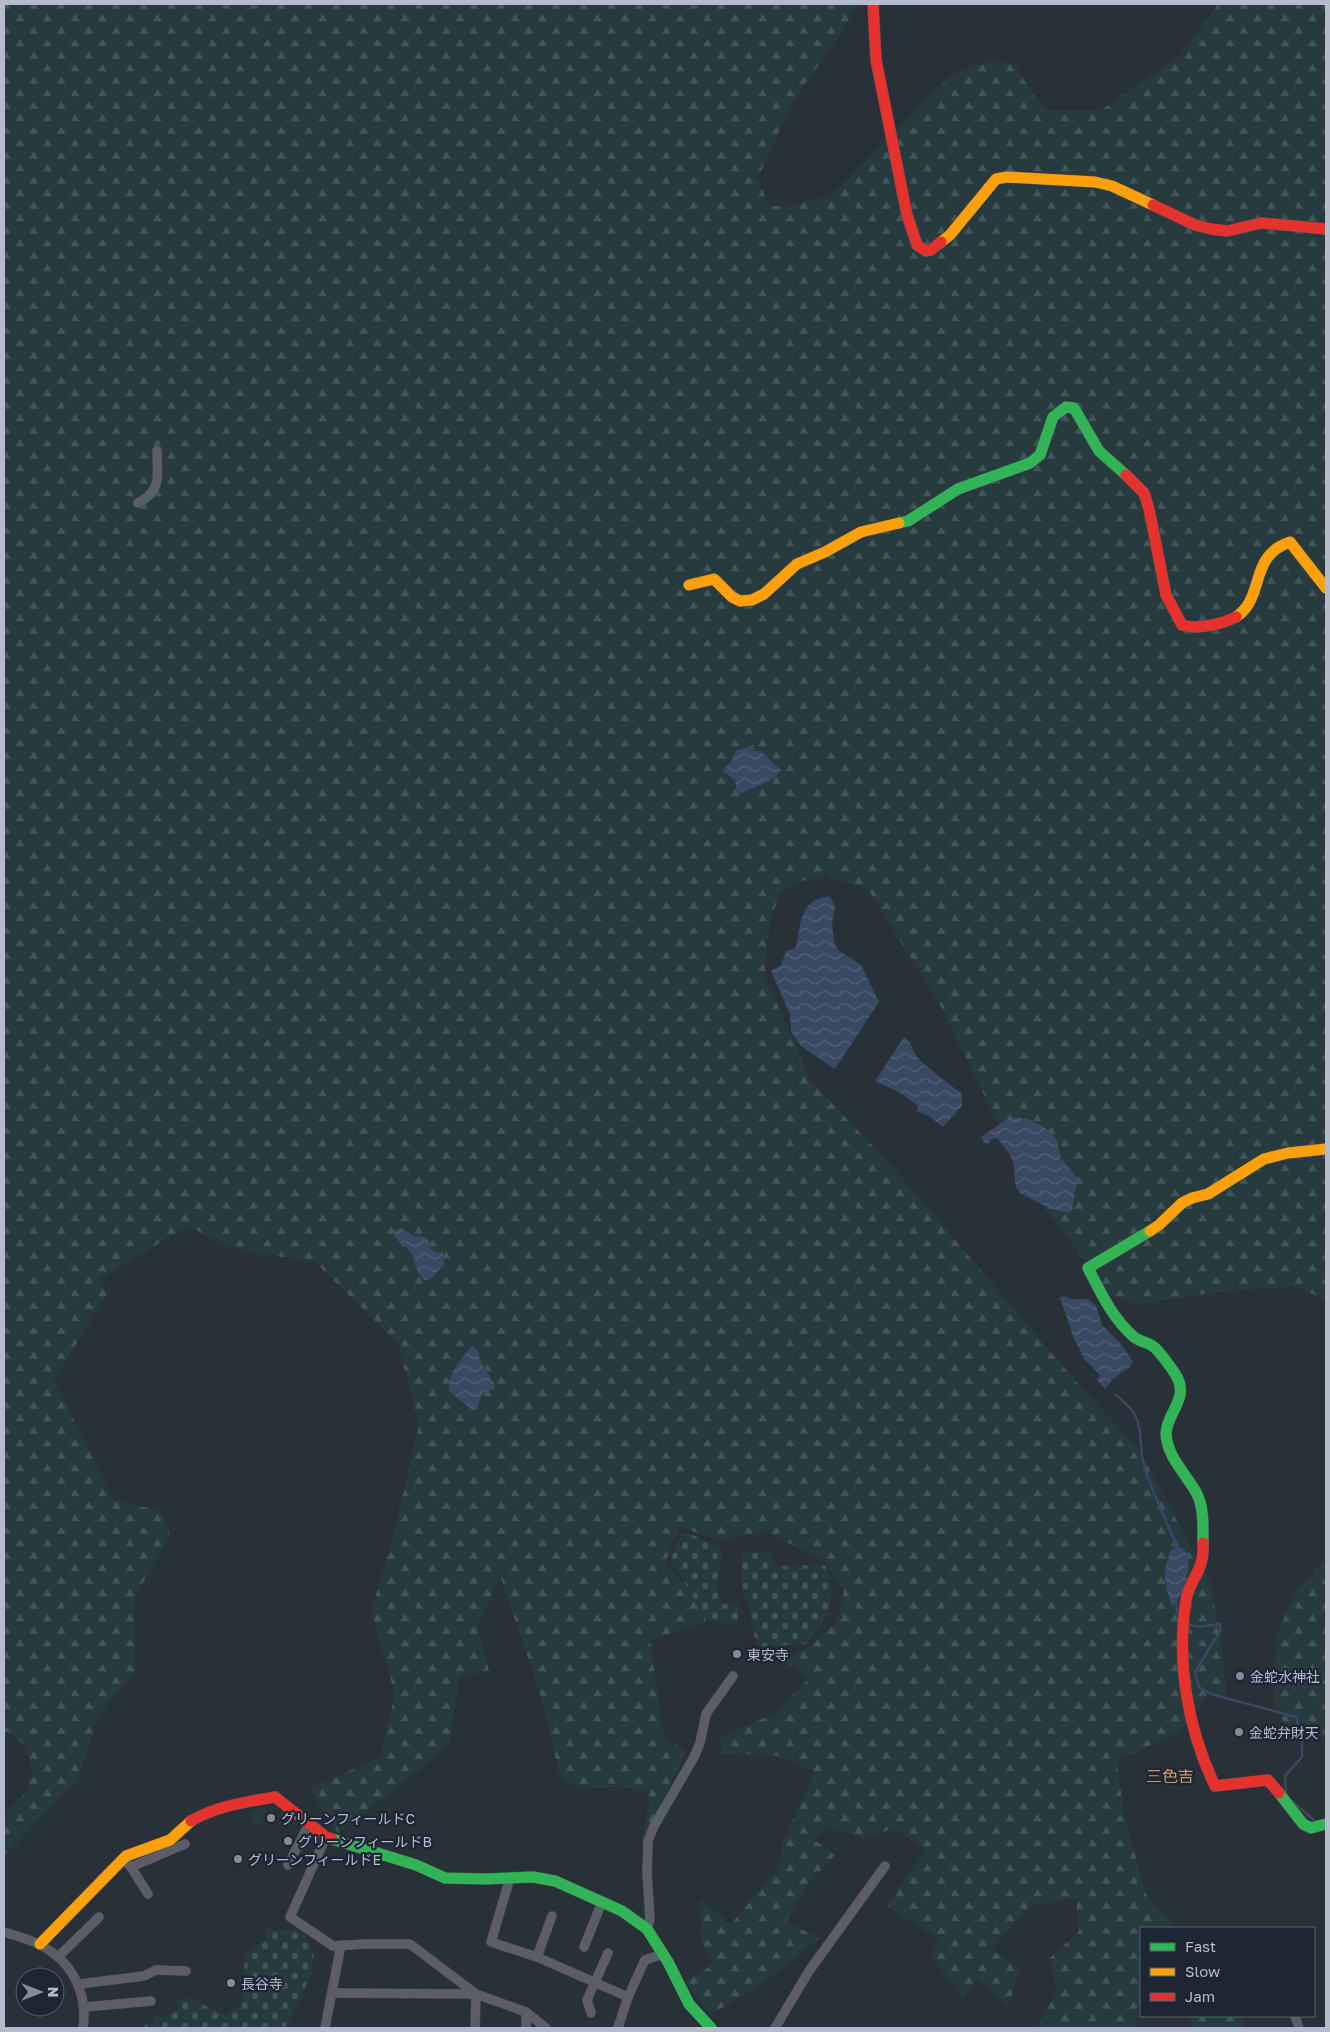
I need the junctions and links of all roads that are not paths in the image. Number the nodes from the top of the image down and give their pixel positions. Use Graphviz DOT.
graph roads {
  1 [pos="873,4"];
  2 [pos="1326,229"];
  3 [pos="157,451"];
  4 [pos="138,503"];
  5 [pos="689,585"];
  6 [pos="1326,588"];
  7 [pos="1326,1149"];
  8 [pos="733,1676"];
  9 [pos="309,1824"];
  10 [pos="1326,1824"];
  11 [pos="326,1837"];
  12 [pos="185,1844"];
  13 [pos="127,1863"];
  14 [pos="288,1864"];
  15 [pos="885,1866"];
  16 [pos="510,1878"];
  17 [pos="148,1894"];
  18 [pos="602,1902"];
  19 [pos="552,1916"];
  20 [pos="99,1917"];
  21 [pos="647,1928"];
  22 [pos="4,1932"];
  23 [pos="40,1944"];
  24 [pos="341,1945"];
  25 [pos="584,1947"];
  26 [pos="608,1953"];
  27 [pos="663,1954"];
  28 [pos="537,1956"];
  29 [pos="58,1957"];
  30 [pos="186,1971"];
  31 [pos="595,1982"];
  32 [pos="79,1984"];
  33 [pos="333,1993"];
  34 [pos="476,1994"];
  35 [pos="628,1997"];
  36 [pos="151,2001"];
  37 [pos="85,2007"];
  38 [pos="526,2012"];
  39 [pos="591,2012"];
  40 [pos="84,2028"];
  41 [pos="326,2028"];
  42 [pos="475,2028"];
  43 [pos="526,2028"];
  44 [pos="546,2028"];
  45 [pos="618,2028"];
  46 [pos="711,2028"];
  47 [pos="775,2028"];
  1 -- 2 [label="street"];
  3 -- 4 [label="street"];
  5 -- 6 [label="street"];
  7 -- 10 [label="street"];
  8 -- 21 [label="street"];
  9 -- 11 [label="street"];
  9 -- 13 [label="street"];
  9 -- 14 [label="street"];
  11 -- 16 [label="street"];
  11 -- 24 [label="street"];
  12 -- 13 [label="street"];
  13 -- 17 [label="street"];
  13 -- 23 [label="street"];
  15 -- 47 [label="street"];
  16 -- 18 [label="street"];
  16 -- 28 [label="street"];
  18 -- 21 [label="street"];
  18 -- 25 [label="street"];
  19 -- 28 [label="street"];
  20 -- 29 [label="street"];
  21 -- 27 [label="street"];
  22 -- 23 [label="street"];
  23 -- 29 [label="street"];
  24 -- 33 [label="street"];
  24 -- 34 [label="street"];
  26 -- 31 [label="street"];
  27 -- 35 [label="street"];
  27 -- 46 [label="street"];
  28 -- 31 [label="street"];
  29 -- 32 [label="street"];
  30 -- 32 [label="street"];
  31 -- 35 [label="street"];
  31 -- 39 [label="street"];
  32 -- 37 [label="street"];
  33 -- 34 [label="street"];
  33 -- 41 [label="street"];
  34 -- 38 [label="street"];
  34 -- 42 [label="street"];
  35 -- 45 [label="street"];
  36 -- 37 [label="street"];
  37 -- 40 [label="street"];
  38 -- 43 [label="street"];
  38 -- 44 [label="street"];
}
